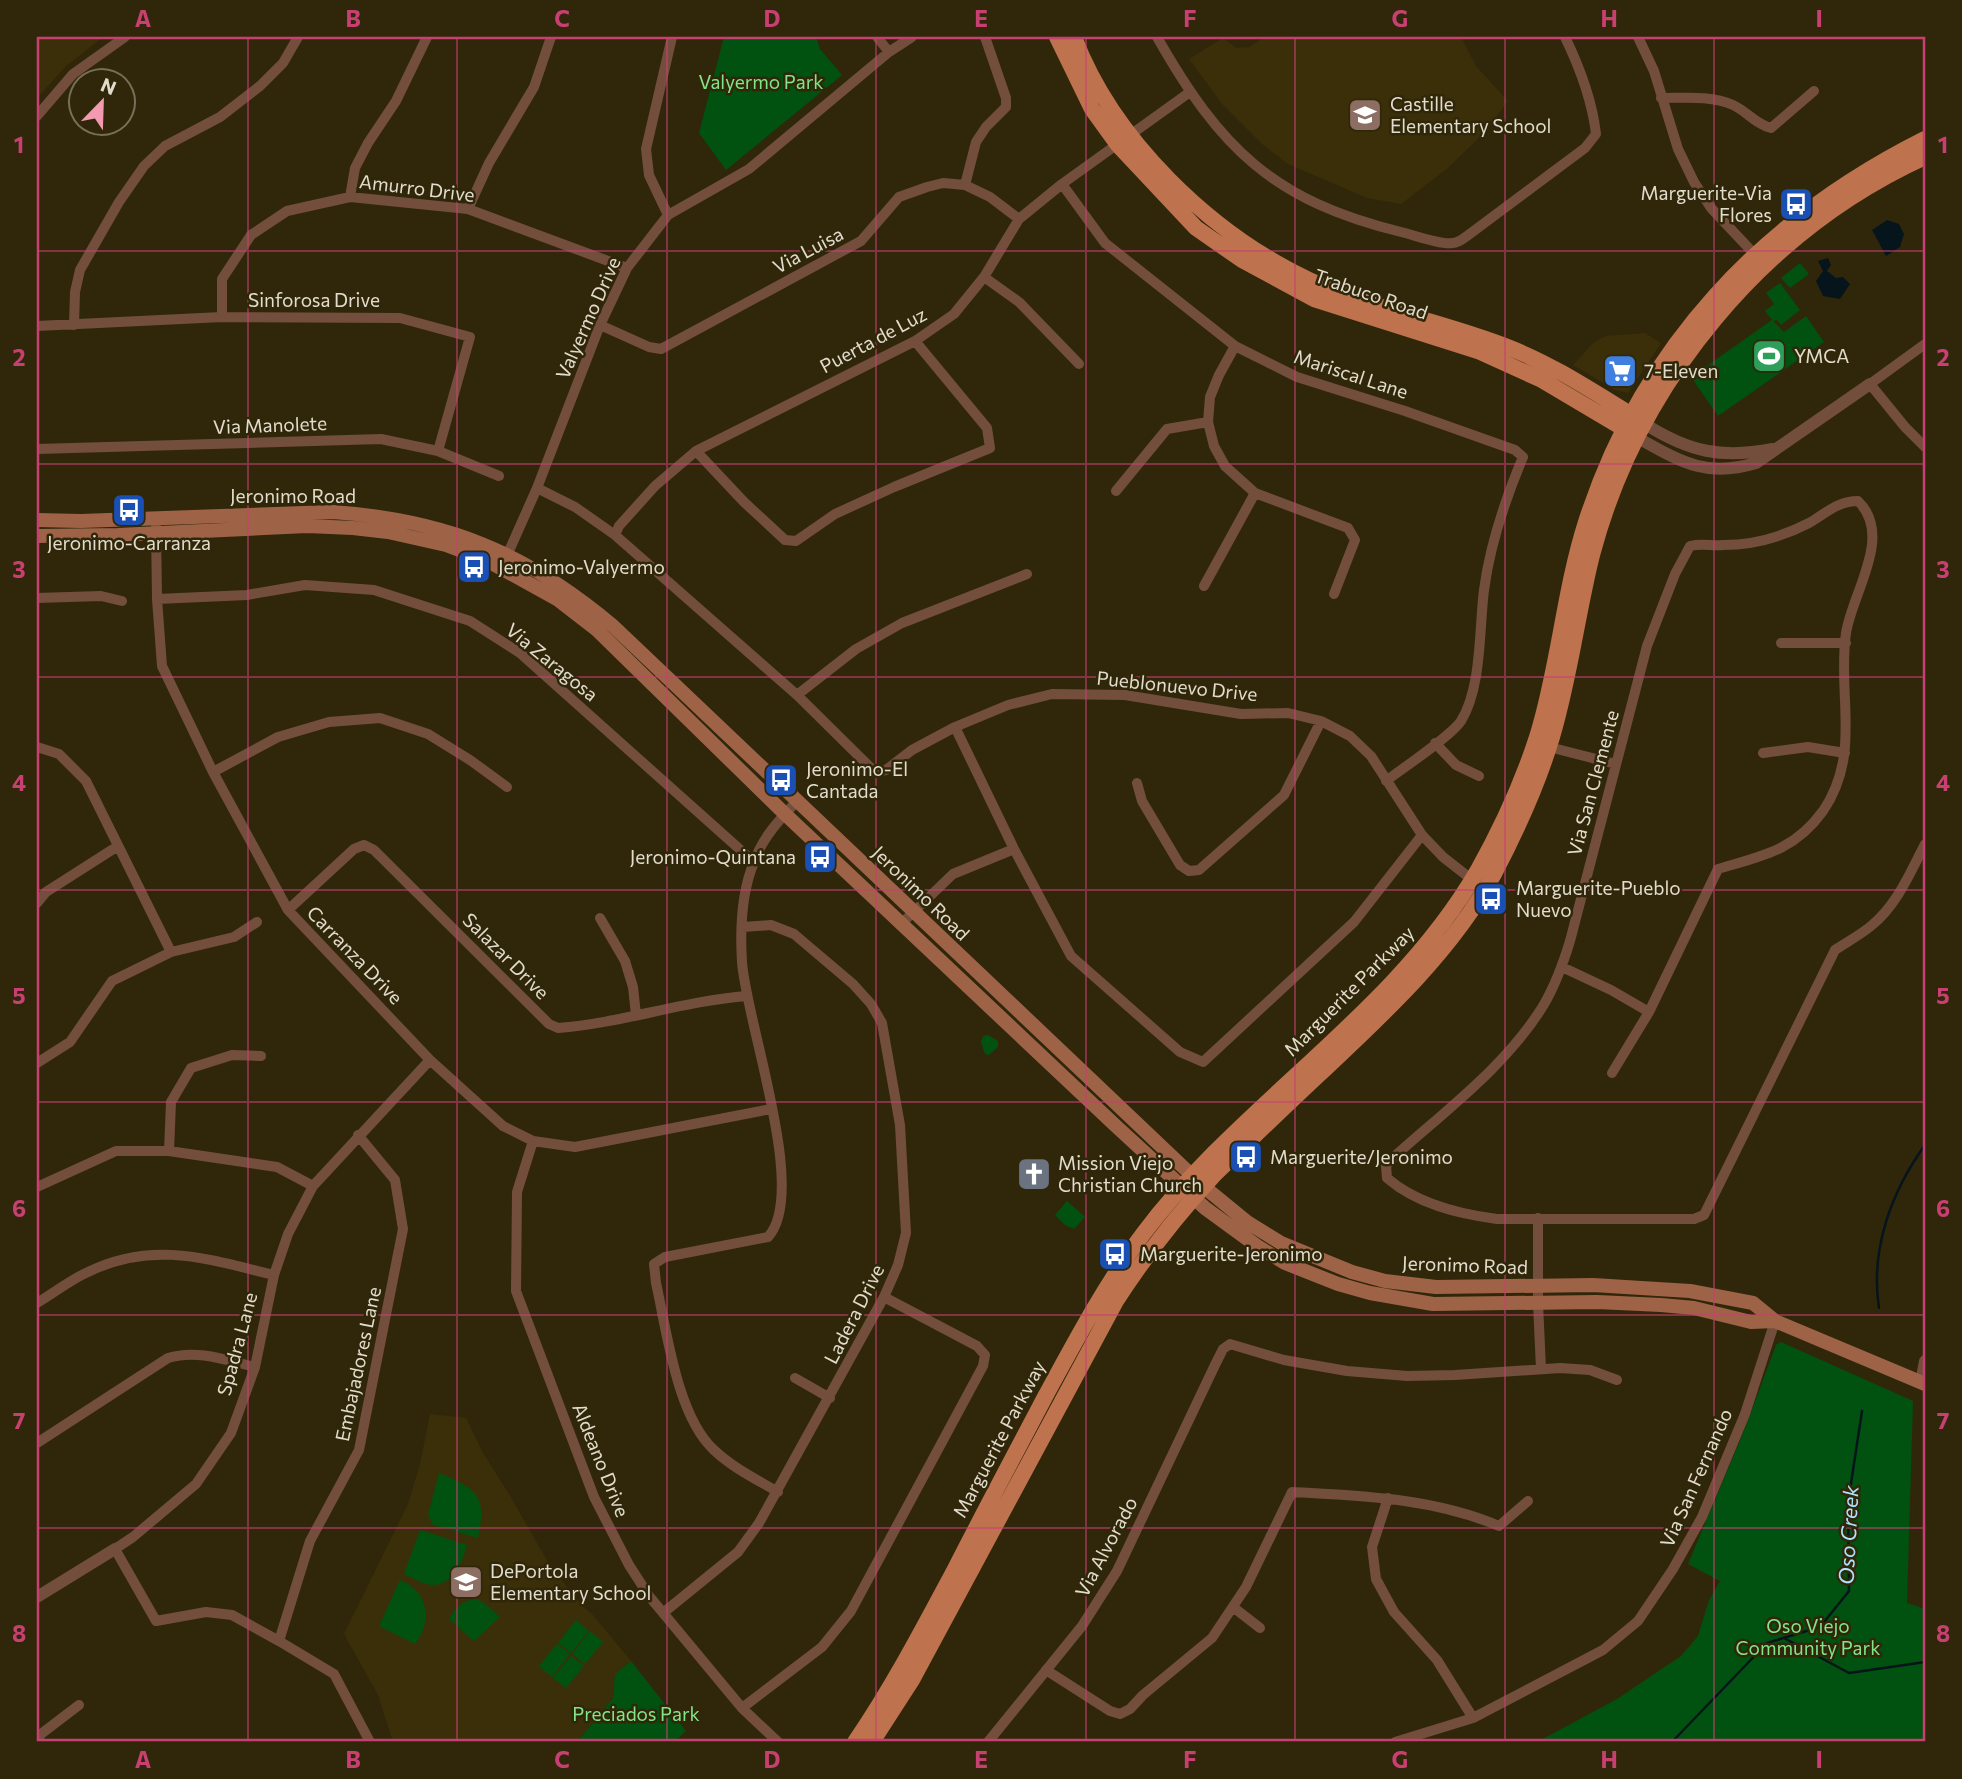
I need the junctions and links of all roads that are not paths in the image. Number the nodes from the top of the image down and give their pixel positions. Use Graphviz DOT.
graph roads {
  1 [pos="125,37"];
  2 [pos="298,37"];
  3 [pos="427,37"];
  4 [pos="551,37"];
  5 [pos="672,37"];
  6 [pos="877,37"];
  7 [pos="912,37"];
  8 [pos="985,37"];
  9 [pos="1057,37"];
  10 [pos="1074,37"];
  11 [pos="1157,37"];
  12 [pos="1565,37"];
  13 [pos="1638,37"];
  14 [pos="889,52"];
  15 [pos="1190,92"];
  16 [pos="1814,92"];
  17 [pos="1661,99"];
  18 [pos="37,116"];
  19 [pos="1925,139"];
  20 [pos="1124,140"];
  21 [pos="1925,157"];
  22 [pos="1062,184"];
  23 [pos="965,185"];
  24 [pos="350,197"];
  25 [pos="468,209"];
  26 [pos="668,215"];
  27 [pos="1019,219"];
  28 [pos="1759,260"];
  29 [pos="627,268"];
  30 [pos="984,277"];
  31 [pos="222,317"];
  32 [pos="600,325"];
  33 [pos="37,326"];
  34 [pos="74,326"];
  35 [pos="915,341"];
  36 [pos="1925,344"];
  37 [pos="1235,346"];
  38 [pos="1079,364"];
  39 [pos="1870,384"];
  40 [pos="1208,422"];
  41 [pos="1635,427"];
  42 [pos="1925,447"];
  43 [pos="37,449"];
  44 [pos="438,451"];
  45 [pos="696,451"];
  46 [pos="499,476"];
  47 [pos="537,488"];
  48 [pos="1116,491"];
  49 [pos="1255,493"];
  50 [pos="156,518"];
  51 [pos="37,520"];
  52 [pos="156,533"];
  53 [pos="615,535"];
  54 [pos="37,536"];
  55 [pos="505,561"];
  56 [pos="1027,574"];
  57 [pos="1204,586"];
  58 [pos="1334,594"];
  59 [pos="37,598"];
  60 [pos="157,599"];
  61 [pos="122,601"];
  62 [pos="1781,643"];
  63 [pos="1846,643"];
  64 [pos="797,695"];
  65 [pos="1321,721"];
  66 [pos="955,727"];
  67 [pos="1436,743"];
  68 [pos="1542,746"];
  69 [pos="37,747"];
  70 [pos="1763,753"];
  71 [pos="1845,753"];
  72 [pos="1616,764"];
  73 [pos="213,772"];
  74 [pos="1479,776"];
  75 [pos="1386,781"];
  76 [pos="1136,783"];
  77 [pos="507,787"];
  78 [pos="797,802"];
  79 [pos="786,814"];
  80 [pos="1422,835"];
  81 [pos="1925,844"];
  82 [pos="118,846"];
  83 [pos="1014,849"];
  84 [pos="754,862"];
  85 [pos="1478,884"];
  86 [pos="41,888"];
  87 [pos="37,903"];
  88 [pos="288,910"];
  89 [pos="912,912"];
  90 [pos="600,918"];
  91 [pos="257,922"];
  92 [pos="901,924"];
  93 [pos="743,927"];
  94 [pos="171,952"];
  95 [pos="1562,967"];
  96 [pos="747,996"];
  97 [pos="1649,1012"];
  98 [pos="636,1015"];
  99 [pos="261,1056"];
  100 [pos="430,1060"];
  101 [pos="37,1063"];
  102 [pos="1612,1073"];
  103 [pos="771,1109"];
  104 [pos="358,1135"];
  105 [pos="533,1141"];
  106 [pos="169,1151"];
  107 [pos="313,1186"];
  108 [pos="37,1187"];
  109 [pos="1193,1187"];
  110 [pos="1538,1219"];
  111 [pos="274,1275"];
  112 [pos="1538,1287"];
  113 [pos="884,1297"];
  114 [pos="37,1303"];
  115 [pos="1538,1303"];
  116 [pos="1775,1321"];
  117 [pos="1925,1361"];
  118 [pos="255,1367"];
  119 [pos="1541,1369"];
  120 [pos="795,1378"];
  121 [pos="1617,1380"];
  122 [pos="1924,1380"];
  123 [pos="830,1398"];
  124 [pos="37,1443"];
  125 [pos="778,1492"];
  126 [pos="1388,1497"];
  127 [pos="1528,1502"];
  128 [pos="115,1549"];
  129 [pos="37,1597"];
  130 [pos="1233,1607"];
  131 [pos="663,1613"];
  132 [pos="1260,1628"];
  133 [pos="279,1641"];
  134 [pos="1046,1670"];
  135 [pos="79,1705"];
  136 [pos="742,1708"];
  137 [pos="1473,1718"];
  138 [pos="367,1741"];
  139 [pos="774,1741"];
  140 [pos="37,1742"];
  141 [pos="855,1742"];
  142 [pos="873,1742"];
  143 [pos="988,1742"];
  144 [pos="1395,1742"];
  1 -- 18 [label="street"];
  2 -- 34 [label="street"];
  3 -- 24 [label="street"];
  4 -- 25 [label="street"];
  5 -- 26 [label="street"];
  6 -- 14 [label="street"];
  7 -- 14 [label="street, Valyermo Drive"];
  8 -- 23 [label="street"];
  9 -- 20 [label="main road, Trabuco Road"];
  10 -- 20 [label="main road, Trabuco Road"];
  11 -- 15 [label="street"];
  12 -- 15 [label="street"];
  13 -- 17 [label="street"];
  14 -- 26 [label="street, Valyermo Drive"];
  15 -- 20 [label="street, Puerta de Luz"];
  16 -- 17 [label="street"];
  17 -- 28 [label="street"];
  19 -- 28 [label="main road, Marguerite Parkway"];
  20 -- 22 [label="street, Puerta de Luz"];
  20 -- 41 [label="main road, Trabuco Road"];
  21 -- 28 [label="main road, Marguerite Parkway"];
  22 -- 27 [label="street, Puerta de Luz"];
  22 -- 37 [label="street, Mariscal Lane"];
  23 -- 27 [label="street"];
  23 -- 32 [label="street, Via Luisa"];
  24 -- 25 [label="street, Amurro Drive"];
  24 -- 31 [label="street, Amurro Drive"];
  25 -- 29 [label="street, Amurro Drive"];
  26 -- 29 [label="street, Valyermo Drive"];
  27 -- 30 [label="street, Puerta de Luz"];
  28 -- 41 [label="main road, Marguerite Parkway"];
  29 -- 32 [label="street, Valyermo Drive"];
  30 -- 35 [label="street, Puerta de Luz"];
  30 -- 38 [label="street"];
  31 -- 34 [label="street, Sinforosa Drive"];
  31 -- 44 [label="street, Sinforosa Drive"];
  32 -- 47 [label="street, Valyermo Drive"];
  33 -- 34 [label="street, Sinforosa Drive"];
  35 -- 45 [label="street, Puerta de Luz"];
  35 -- 45 [label="street"];
  36 -- 39 [label="street"];
  37 -- 40 [label="street"];
  37 -- 67 [label="street, Mariscal Lane"];
  39 -- 41 [label="street"];
  39 -- 42 [label="street"];
  40 -- 48 [label="street"];
  40 -- 49 [label="street"];
  41 -- 68 [label="main road, Marguerite Parkway"];
  43 -- 44 [label="street, Via Manolete"];
  44 -- 46 [label="street, Via Manolete"];
  45 -- 53 [label="street, Puerta de Luz"];
  47 -- 53 [label="street, Pueblonuevo Drive"];
  47 -- 55 [label="street, Valyermo Drive"];
  49 -- 57 [label="street"];
  49 -- 58 [label="street"];
  50 -- 51 [label="main road, Jeronimo Road"];
  50 -- 52 [label="street, Carranza Drive"];
  50 -- 55 [label="main road, Jeronimo Road"];
  52 -- 54 [label="main road, Jeronimo Road"];
  52 -- 55 [label="main road, Jeronimo Road"];
  52 -- 60 [label="street, Carranza Drive"];
  53 -- 64 [label="street, Pueblonuevo Drive"];
  55 -- 78 [label="main road, Jeronimo Road"];
  55 -- 79 [label="main road, Jeronimo Road"];
  56 -- 64 [label="street"];
  59 -- 61 [label="street"];
  60 -- 73 [label="street, Carranza Drive"];
  60 -- 84 [label="street, Via Zaragosa"];
  62 -- 63 [label="street"];
  63 -- 71 [label="street"];
  63 -- 72 [label="street, Via San Clemente"];
  64 -- 66 [label="street, Pueblonuevo Drive"];
  65 -- 66 [label="street, Pueblonuevo Drive"];
  65 -- 75 [label="street, Pueblonuevo Drive"];
  65 -- 76 [label="street"];
  66 -- 83 [label="street"];
  67 -- 74 [label="street"];
  67 -- 75 [label="street"];
  68 -- 72 [label="street"];
  68 -- 85 [label="main road, Marguerite Parkway"];
  69 -- 82 [label="street"];
  70 -- 71 [label="street"];
  71 -- 97 [label="street"];
  72 -- 95 [label="street, Via San Clemente"];
  73 -- 77 [label="street"];
  73 -- 88 [label="street, Carranza Drive"];
  75 -- 80 [label="street, Pueblonuevo Drive"];
  78 -- 79 [label="street"];
  78 -- 89 [label="main road, Jeronimo Road"];
  79 -- 84 [label="street"];
  79 -- 92 [label="main road, Jeronimo Road"];
  80 -- 83 [label="street"];
  80 -- 85 [label="street, Pueblonuevo Drive"];
  81 -- 110 [label="street"];
  82 -- 86 [label="street"];
  82 -- 94 [label="street"];
  83 -- 89 [label="street"];
  84 -- 93 [label="street"];
  85 -- 109 [label="main road, Marguerite Parkway"];
  86 -- 87 [label="street"];
  88 -- 98 [label="street, Salazar Drive"];
  88 -- 100 [label="street, Carranza Drive"];
  89 -- 92 [label="street"];
  89 -- 109 [label="main road, Jeronimo Road"];
  90 -- 98 [label="street"];
  91 -- 94 [label="street"];
  92 -- 109 [label="main road, Jeronimo Road"];
  93 -- 96 [label="street"];
  93 -- 113 [label="street, Ladera Drive"];
  94 -- 101 [label="street"];
  95 -- 97 [label="street"];
  95 -- 110 [label="street, Via San Clemente"];
  96 -- 98 [label="street, Salazar Drive"];
  96 -- 103 [label="street"];
  97 -- 102 [label="street"];
  99 -- 106 [label="street"];
  100 -- 104 [label="street, Spadra Lane"];
  100 -- 105 [label="street, Carranza Drive"];
  103 -- 105 [label="street, Carranza Drive"];
  103 -- 125 [label="street"];
  104 -- 107 [label="street, Spadra Lane"];
  104 -- 133 [label="street, Embajadores Lane"];
  105 -- 131 [label="street, Aldeano Drive"];
  106 -- 107 [label="street"];
  106 -- 108 [label="street"];
  107 -- 111 [label="street, Spadra Lane"];
  109 -- 112 [label="main road, Jeronimo Road"];
  109 -- 115 [label="main road, Jeronimo Road"];
  109 -- 141 [label="main road, Marguerite Parkway"];
  109 -- 142 [label="main road, Marguerite Parkway"];
  110 -- 112 [label="street"];
  111 -- 114 [label="street"];
  111 -- 118 [label="street, Spadra Lane"];
  112 -- 115 [label="street"];
  112 -- 116 [label="main road, Jeronimo Road"];
  113 -- 123 [label="street, Ladera Drive"];
  113 -- 136 [label="street"];
  115 -- 116 [label="main road, Jeronimo Road"];
  115 -- 119 [label="street"];
  116 -- 122 [label="main road, Jeronimo Road"];
  116 -- 137 [label="street, Via San Fernando"];
  117 -- 122 [label="street"];
  118 -- 124 [label="street"];
  118 -- 128 [label="street, Spadra Lane"];
  119 -- 121 [label="street"];
  119 -- 134 [label="street, Via Alvorado"];
  120 -- 123 [label="street"];
  123 -- 125 [label="street, Ladera Drive"];
  125 -- 131 [label="street, Ladera Drive"];
  126 -- 127 [label="street"];
  126 -- 130 [label="street"];
  126 -- 137 [label="street"];
  128 -- 129 [label="street, Spadra Lane"];
  128 -- 133 [label="street"];
  130 -- 132 [label="street"];
  130 -- 134 [label="street"];
  131 -- 136 [label="street, Aldeano Drive"];
  133 -- 138 [label="street"];
  134 -- 143 [label="street, Via Alvorado"];
  135 -- 140 [label="street"];
  136 -- 139 [label="street, Aldeano Drive"];
  137 -- 144 [label="street, Via San Fernando"];
}
